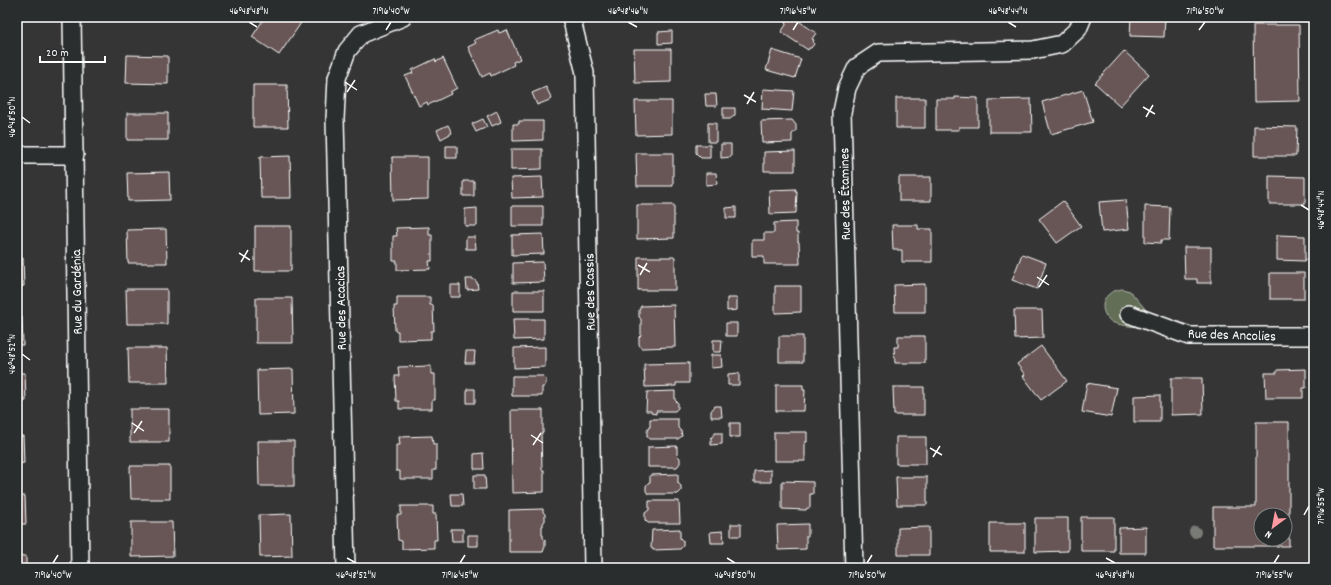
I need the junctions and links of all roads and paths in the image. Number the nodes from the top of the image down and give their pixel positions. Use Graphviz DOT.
graph roads {
  1 [pos="72,17"];
  2 [pos="403,17"];
  3 [pos="571,17"];
  4 [pos="1083,17"];
  5 [pos="17,155"];
  6 [pos="75,155"];
  7 [pos="1129,314"];
  8 [pos="1314,336"];
  9 [pos="80,568"];
  10 [pos="346,568"];
  11 [pos="593,568"];
  12 [pos="854,568"];
  1 -- 6 [label="street, Rue du Gardénia"];
  2 -- 10 [label="street, Rue des Acacias"];
  3 -- 11 [label="street, Rue des Cassis"];
  4 -- 12 [label="street, Rue des Étamines"];
  5 -- 6 [label="street"];
  6 -- 9 [label="street, Rue du Gardénia"];
  7 -- 8 [label="street, Rue des Ancolies"];
}
